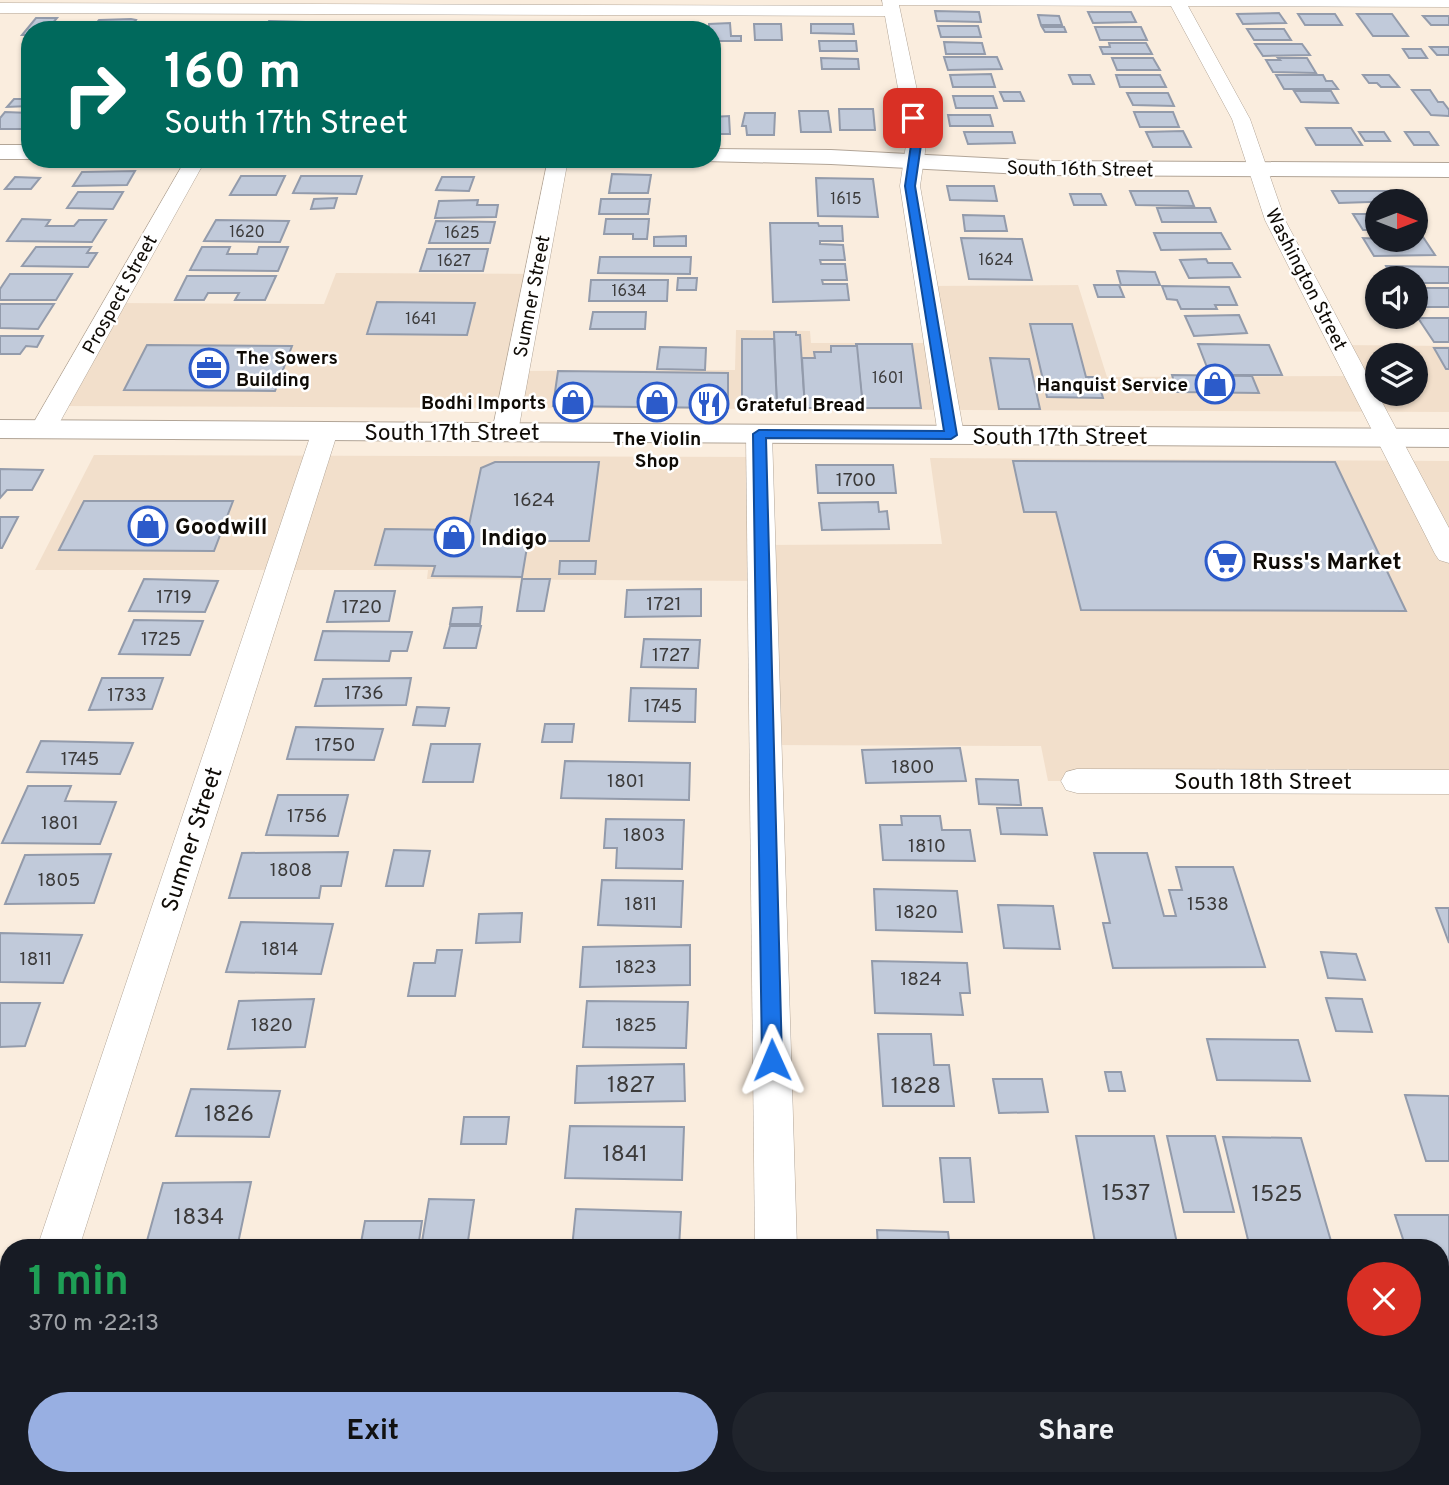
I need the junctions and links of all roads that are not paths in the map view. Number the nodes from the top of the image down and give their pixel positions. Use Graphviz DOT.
graph roads {
  1 [pos="1177,1"];
  2 [pos="1449,2"];
  3 [pos="178,4"];
  4 [pos="891,4"];
  5 [pos="590,5"];
  6 [pos="0,8"];
  7 [pos="167,21"];
  8 [pos="0,152"];
  9 [pos="21,152"];
  10 [pos="721,156"];
  11 [pos="913,162"];
  12 [pos="191,168"];
  13 [pos="556,168"];
  14 [pos="1257,169"];
  15 [pos="1449,170"];
  16 [pos="0,429"];
  17 [pos="43,429"];
  18 [pos="325,431"];
  19 [pos="505,432"];
  20 [pos="759,434"];
  21 [pos="951,435"];
  22 [pos="1389,438"];
  23 [pos="1449,438"];
  24 [pos="1449,554"];
  25 [pos="1077,781"];
  26 [pos="1449,782"];
  27 [pos="61,1239"];
  28 [pos="776,1239"];
  1 -- 2 [label="street"];
  1 -- 4 [label="street"];
  1 -- 14 [label="street, Washington Street"];
  3 -- 5 [label="street"];
  3 -- 6 [label="street"];
  3 -- 7 [label="street"];
  4 -- 5 [label="street"];
  4 -- 11 [label="street"];
  8 -- 9 [label="main road"];
  10 -- 11 [label="main road, South 16th Street"];
  11 -- 14 [label="main road, South 16th Street"];
  11 -- 21 [label="street"];
  12 -- 17 [label="street, Prospect Street"];
  13 -- 19 [label="street, Sumner Street"];
  14 -- 15 [label="main road, South 16th Street"];
  14 -- 22 [label="street, Washington Street"];
  16 -- 17 [label="main road, South 17th Street"];
  17 -- 18 [label="main road, South 17th Street"];
  18 -- 19 [label="main road, South 17th Street"];
  18 -- 27 [label="street, Sumner Street"];
  19 -- 20 [label="main road, South 17th Street"];
  20 -- 21 [label="main road, South 17th Street"];
  20 -- 28 [label="street"];
  21 -- 22 [label="main road, South 17th Street"];
  22 -- 23 [label="main road, South 17th Street"];
  22 -- 24 [label="street, Washington Street"];
  25 -- 26 [label="street, South 18th Street"];
}
